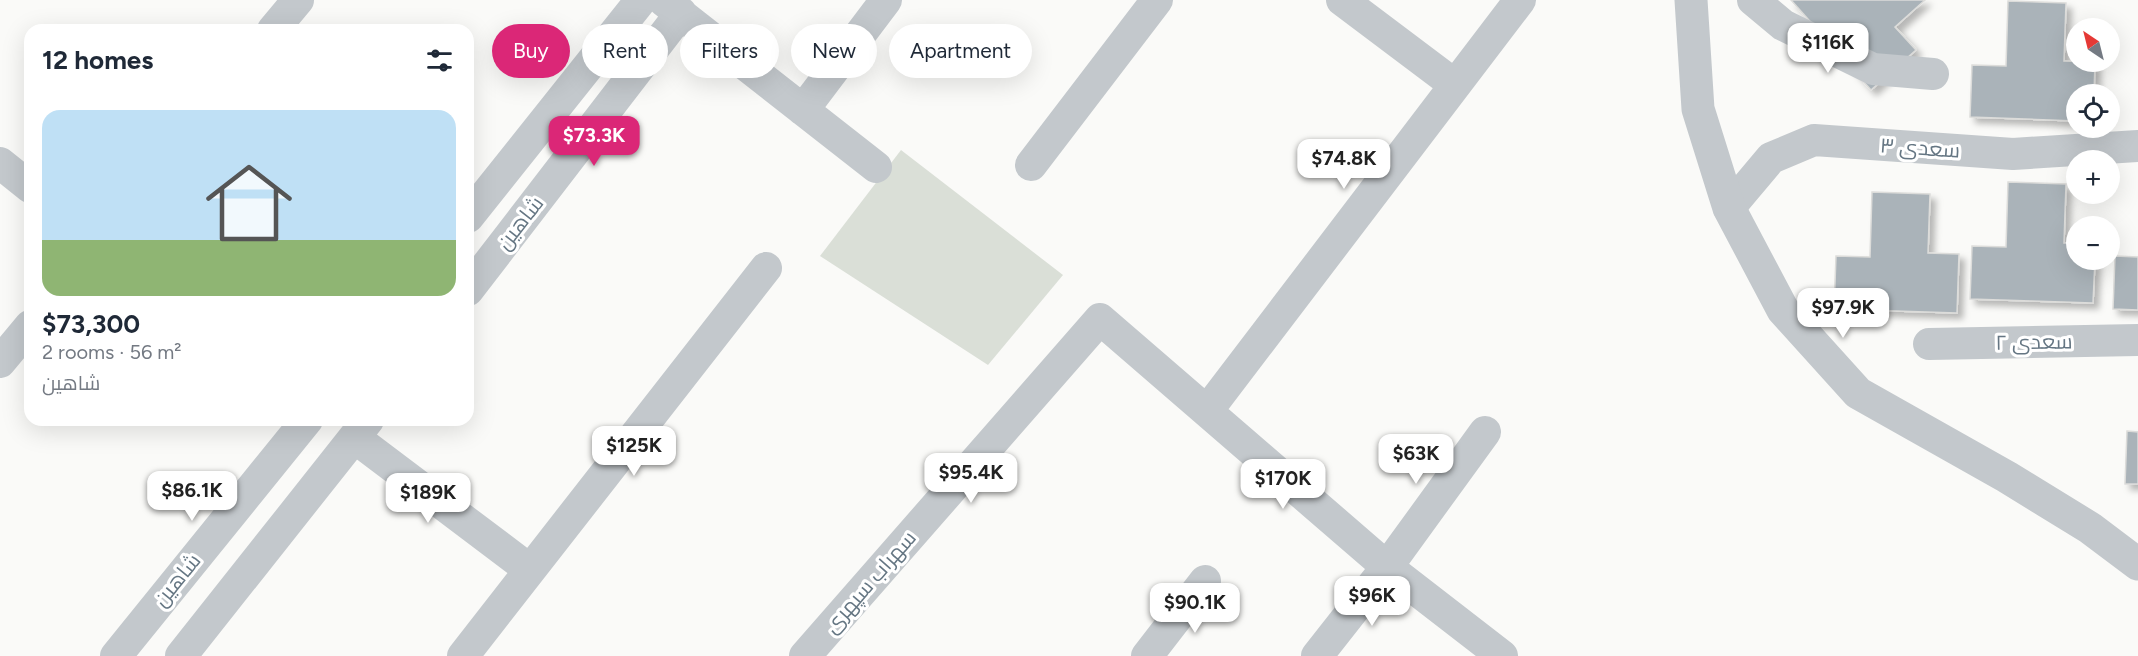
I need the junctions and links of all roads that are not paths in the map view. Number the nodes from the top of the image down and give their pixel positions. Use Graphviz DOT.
graph roads {
  1 [pos="297,0"];
  2 [pos="641,0"];
  3 [pos="886,0"];
  4 [pos="1157,0"];
  5 [pos="1342,0"];
  6 [pos="1520,0"];
  7 [pos="1691,0"];
  8 [pos="1753,0"];
  9 [pos="672,7"];
  10 [pos="278,24"];
  11 [pos="1933,74"];
  12 [pos="1455,85"];
  13 [pos="803,110"];
  14 [pos="2138,146"];
  15 [pos="0,163"];
  16 [pos="1031,165"];
  17 [pos="876,167"];
  18 [pos="24,182"];
  19 [pos="1729,207"];
  20 [pos="474,209"];
  21 [pos="766,268"];
  22 [pos="474,282"];
  23 [pos="24,333"];
  24 [pos="2138,340"];
  25 [pos="1929,344"];
  26 [pos="0,362"];
  27 [pos="1207,411"];
  28 [pos="302,426"];
  29 [pos="362,429"];
  30 [pos="1485,432"];
  31 [pos="2138,564"];
  32 [pos="1387,567"];
  33 [pos="530,570"];
  34 [pos="1205,581"];
  35 [pos="116,656"];
  36 [pos="182,656"];
  37 [pos="463,656"];
  38 [pos="805,656"];
  39 [pos="1147,656"];
  40 [pos="1317,656"];
  41 [pos="1502,656"];
  1 -- 10 [label="street"];
  2 -- 20 [label="street, شاهین"];
  3 -- 13 [label="street"];
  4 -- 16 [label="street"];
  5 -- 12 [label="street"];
  6 -- 12 [label="street"];
  7 -- 19 [label="street"];
  8 -- 11 [label="street"];
  9 -- 13 [label="street"];
  9 -- 22 [label="street, شاهین"];
  12 -- 27 [label="street"];
  13 -- 17 [label="street"];
  14 -- 19 [label="street, سعدی ۳"];
  15 -- 18 [label="street"];
  19 -- 31 [label="street"];
  21 -- 33 [label="street"];
  23 -- 26 [label="street"];
  24 -- 25 [label="street, سعدی ۲"];
  27 -- 32 [label="street"];
  27 -- 38 [label="street, سهراب سپهری"];
  28 -- 35 [label="street, شاهین"];
  29 -- 33 [label="street"];
  29 -- 36 [label="street"];
  30 -- 32 [label="street"];
  32 -- 40 [label="street"];
  32 -- 41 [label="street"];
  33 -- 37 [label="street"];
  34 -- 39 [label="street"];
}
